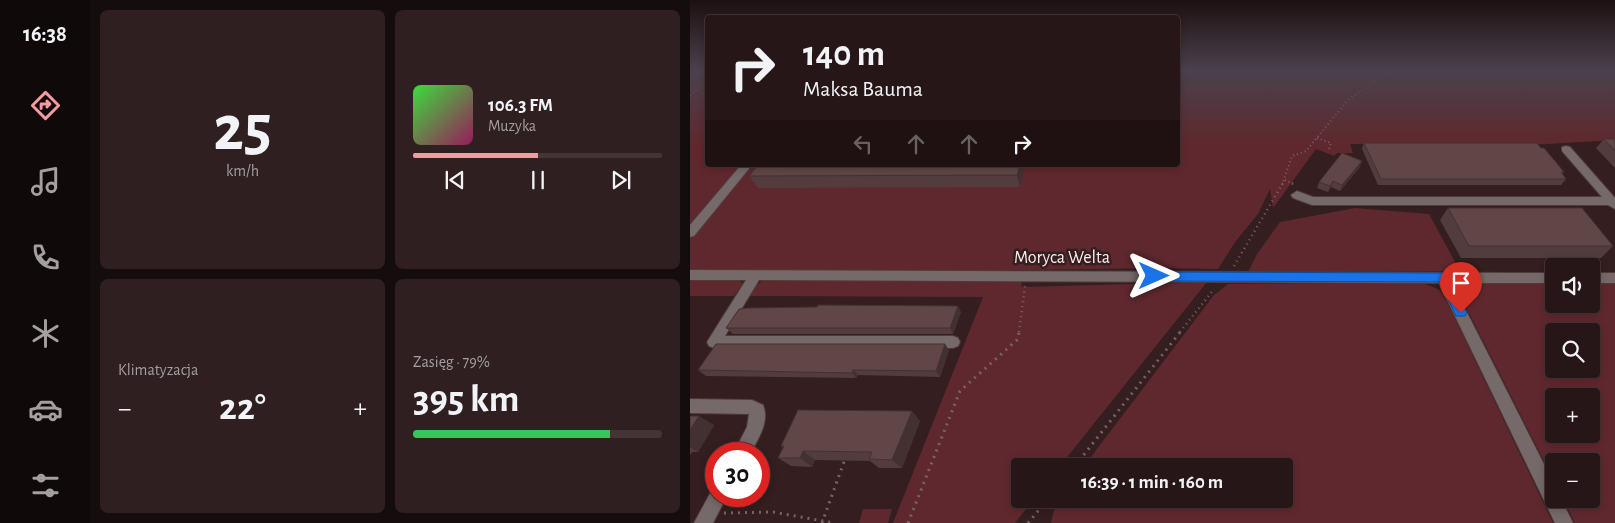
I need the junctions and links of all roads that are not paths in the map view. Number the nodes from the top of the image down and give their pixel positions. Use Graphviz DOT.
graph roads {
  1 [pos="1566,149"];
  2 [pos="745,167"];
  3 [pos="1297,195"];
  4 [pos="1614,203"];
  5 [pos="690,233"];
  6 [pos="690,275"];
  7 [pos="756,275"];
  8 [pos="1443,278"];
  9 [pos="1545,278"];
  10 [pos="1600,278"];
  11 [pos="1615,278"];
  12 [pos="954,342"];
  13 [pos="690,406"];
  14 [pos="748,442"];
  15 [pos="712,507"];
  16 [pos="706,518"];
  17 [pos="1564,523"];
  1 -- 4 [label="street"];
  2 -- 5 [label="street"];
  3 -- 4 [label="street"];
  6 -- 7 [label="street, Moryca Welta"];
  7 -- 8 [label="street, Moryca Welta"];
  7 -- 12 [label="street"];
  8 -- 9 [label="street, Moryca Welta"];
  8 -- 17 [label="street"];
  10 -- 11 [label="street"];
  13 -- 14 [label="street"];
  15 -- 16 [label="street"];
}
